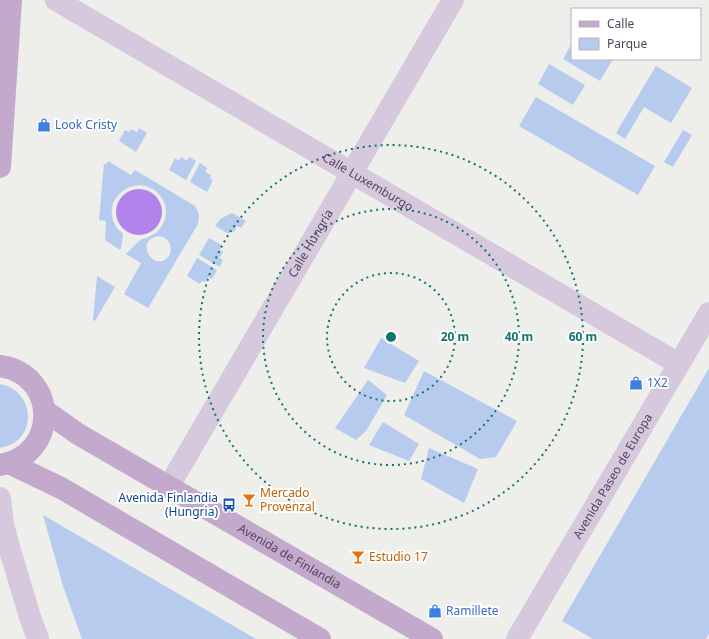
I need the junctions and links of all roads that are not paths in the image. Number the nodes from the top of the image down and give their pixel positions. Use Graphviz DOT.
graph roads {
  1 [pos="11,0"];
  2 [pos="56,0"];
  3 [pos="453,0"];
  4 [pos="0,167"];
  5 [pos="352,172"];
  6 [pos="709,313"];
  7 [pos="679,364"];
  8 [pos="0,366"];
  9 [pos="44,410"];
  10 [pos="4,464"];
  11 [pos="169,486"];
  12 [pos="0,498"];
  13 [pos="38,639"];
  14 [pos="320,639"];
  15 [pos="432,639"];
  16 [pos="517,639"];
  1 -- 4 [label="main road"];
  2 -- 5 [label="street, Calle Luxemburgo"];
  3 -- 5 [label="street, Calle Hungría"];
  5 -- 7 [label="street, Calle Luxemburgo"];
  5 -- 11 [label="street, Calle Hungría"];
  6 -- 7 [label="street, Avenida Paseo de Europa"];
  7 -- 16 [label="street, Avenida Paseo de Europa"];
  8 -- 9 [label="main road"];
  9 -- 10 [label="main road"];
  9 -- 11 [label="main road, Avenida de Finlandia"];
  10 -- 14 [label="main road"];
  11 -- 15 [label="main road, Avenida de Finlandia"];
  12 -- 13 [label="street"];
}
